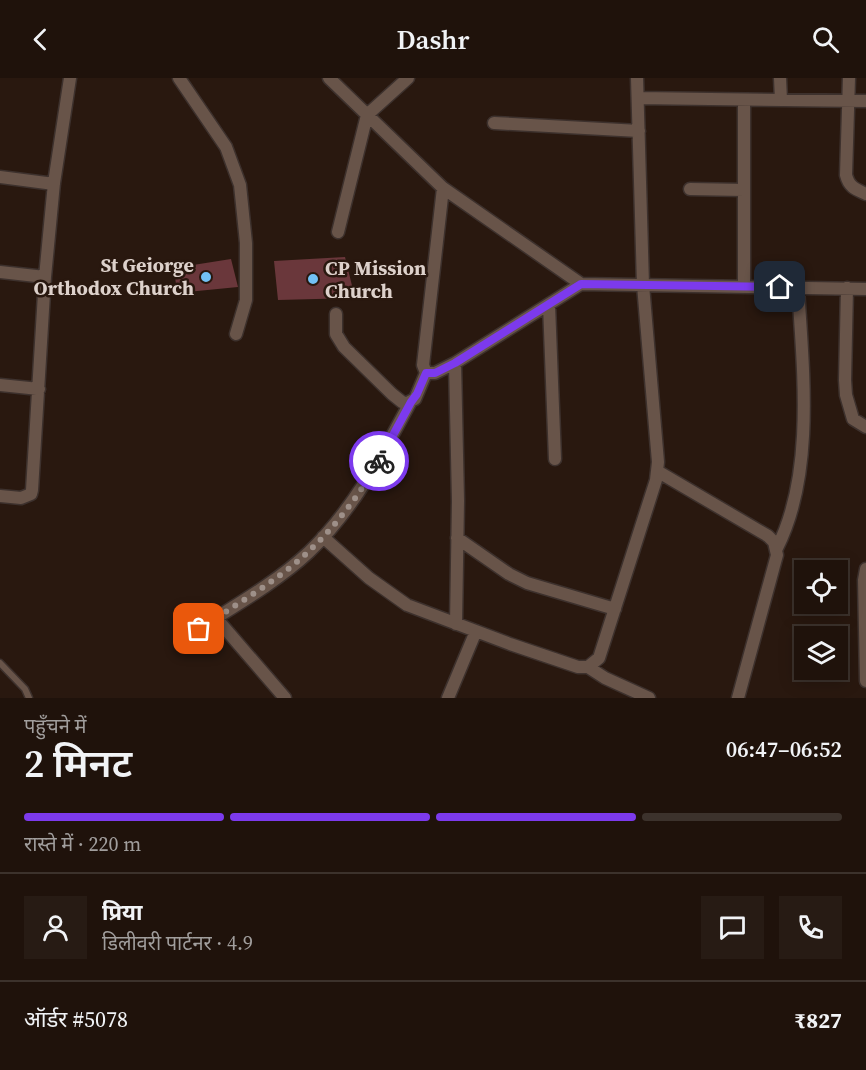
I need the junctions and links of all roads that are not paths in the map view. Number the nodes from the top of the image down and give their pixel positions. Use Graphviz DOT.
graph roads {
  1 [pos="70,78"];
  2 [pos="179,78"];
  3 [pos="329,78"];
  4 [pos="408,78"];
  5 [pos="637,78"];
  6 [pos="780,78"];
  7 [pos="849,78"];
  8 [pos="638,98"];
  9 [pos="744,100"];
  10 [pos="781,100"];
  11 [pos="848,101"];
  12 [pos="866,101"];
  13 [pos="368,115"];
  14 [pos="494,123"];
  15 [pos="639,131"];
  16 [pos="0,177"];
  17 [pos="54,184"];
  18 [pos="443,188"];
  19 [pos="690,189"];
  20 [pos="744,190"];
  21 [pos="866,194"];
  22 [pos="338,232"];
  23 [pos="0,272"];
  24 [pos="45,277"];
  25 [pos="581,284"];
  26 [pos="643,285"];
  27 [pos="744,287"];
  28 [pos="798,288"];
  29 [pos="847,288"];
  30 [pos="866,289"];
  31 [pos="549,304"];
  32 [pos="336,314"];
  33 [pos="236,334"];
  34 [pos="455,363"];
  35 [pos="426,373"];
  36 [pos="0,385"];
  37 [pos="39,389"];
  38 [pos="411,402"];
  39 [pos="866,427"];
  40 [pos="555,459"];
  41 [pos="657,471"];
  42 [pos="0,496"];
  43 [pos="323,537"];
  44 [pos="458,538"];
  45 [pos="777,548"];
  46 [pos="866,569"];
  47 [pos="615,609"];
  48 [pos="216,618"];
  49 [pos="456,624"];
  50 [pos="476,631"];
  51 [pos="182,640"];
  52 [pos="0,663"];
  53 [pos="588,667"];
  54 [pos="866,681"];
  55 [pos="29,698"];
  56 [pos="285,698"];
  57 [pos="448,698"];
  58 [pos="649,698"];
  59 [pos="738,698"];
  1 -- 17 [label="street"];
  2 -- 33 [label="street"];
  3 -- 13 [label="street"];
  4 -- 13 [label="street"];
  5 -- 8 [label="street"];
  6 -- 10 [label="street"];
  7 -- 11 [label="street"];
  8 -- 9 [label="street"];
  8 -- 15 [label="street"];
  9 -- 10 [label="street"];
  9 -- 20 [label="street"];
  10 -- 11 [label="street"];
  11 -- 12 [label="street"];
  11 -- 21 [label="street"];
  13 -- 18 [label="street"];
  13 -- 22 [label="street"];
  14 -- 15 [label="street"];
  15 -- 26 [label="street"];
  16 -- 17 [label="street"];
  17 -- 24 [label="street"];
  18 -- 25 [label="street"];
  18 -- 35 [label="street"];
  19 -- 20 [label="street"];
  20 -- 27 [label="street"];
  23 -- 24 [label="street"];
  24 -- 37 [label="street"];
  25 -- 26 [label="street"];
  25 -- 31 [label="street"];
  26 -- 27 [label="street"];
  26 -- 41 [label="street"];
  27 -- 28 [label="street"];
  28 -- 29 [label="street"];
  28 -- 45 [label="street"];
  29 -- 30 [label="street"];
  29 -- 39 [label="street"];
  31 -- 34 [label="street"];
  31 -- 40 [label="street"];
  32 -- 38 [label="street"];
  34 -- 35 [label="street"];
  34 -- 44 [label="street"];
  35 -- 38 [label="street"];
  36 -- 37 [label="street"];
  37 -- 42 [label="street"];
  38 -- 43 [label="street"];
  41 -- 45 [label="street"];
  41 -- 47 [label="street"];
  43 -- 48 [label="street"];
  43 -- 49 [label="street"];
  44 -- 47 [label="street"];
  44 -- 49 [label="street"];
  45 -- 59 [label="street"];
  46 -- 54 [label="street"];
  47 -- 53 [label="street"];
  48 -- 51 [label="street"];
  48 -- 56 [label="street"];
  49 -- 50 [label="street"];
  50 -- 53 [label="street"];
  50 -- 57 [label="street"];
  52 -- 55 [label="lane"];
  53 -- 58 [label="street"];
}
